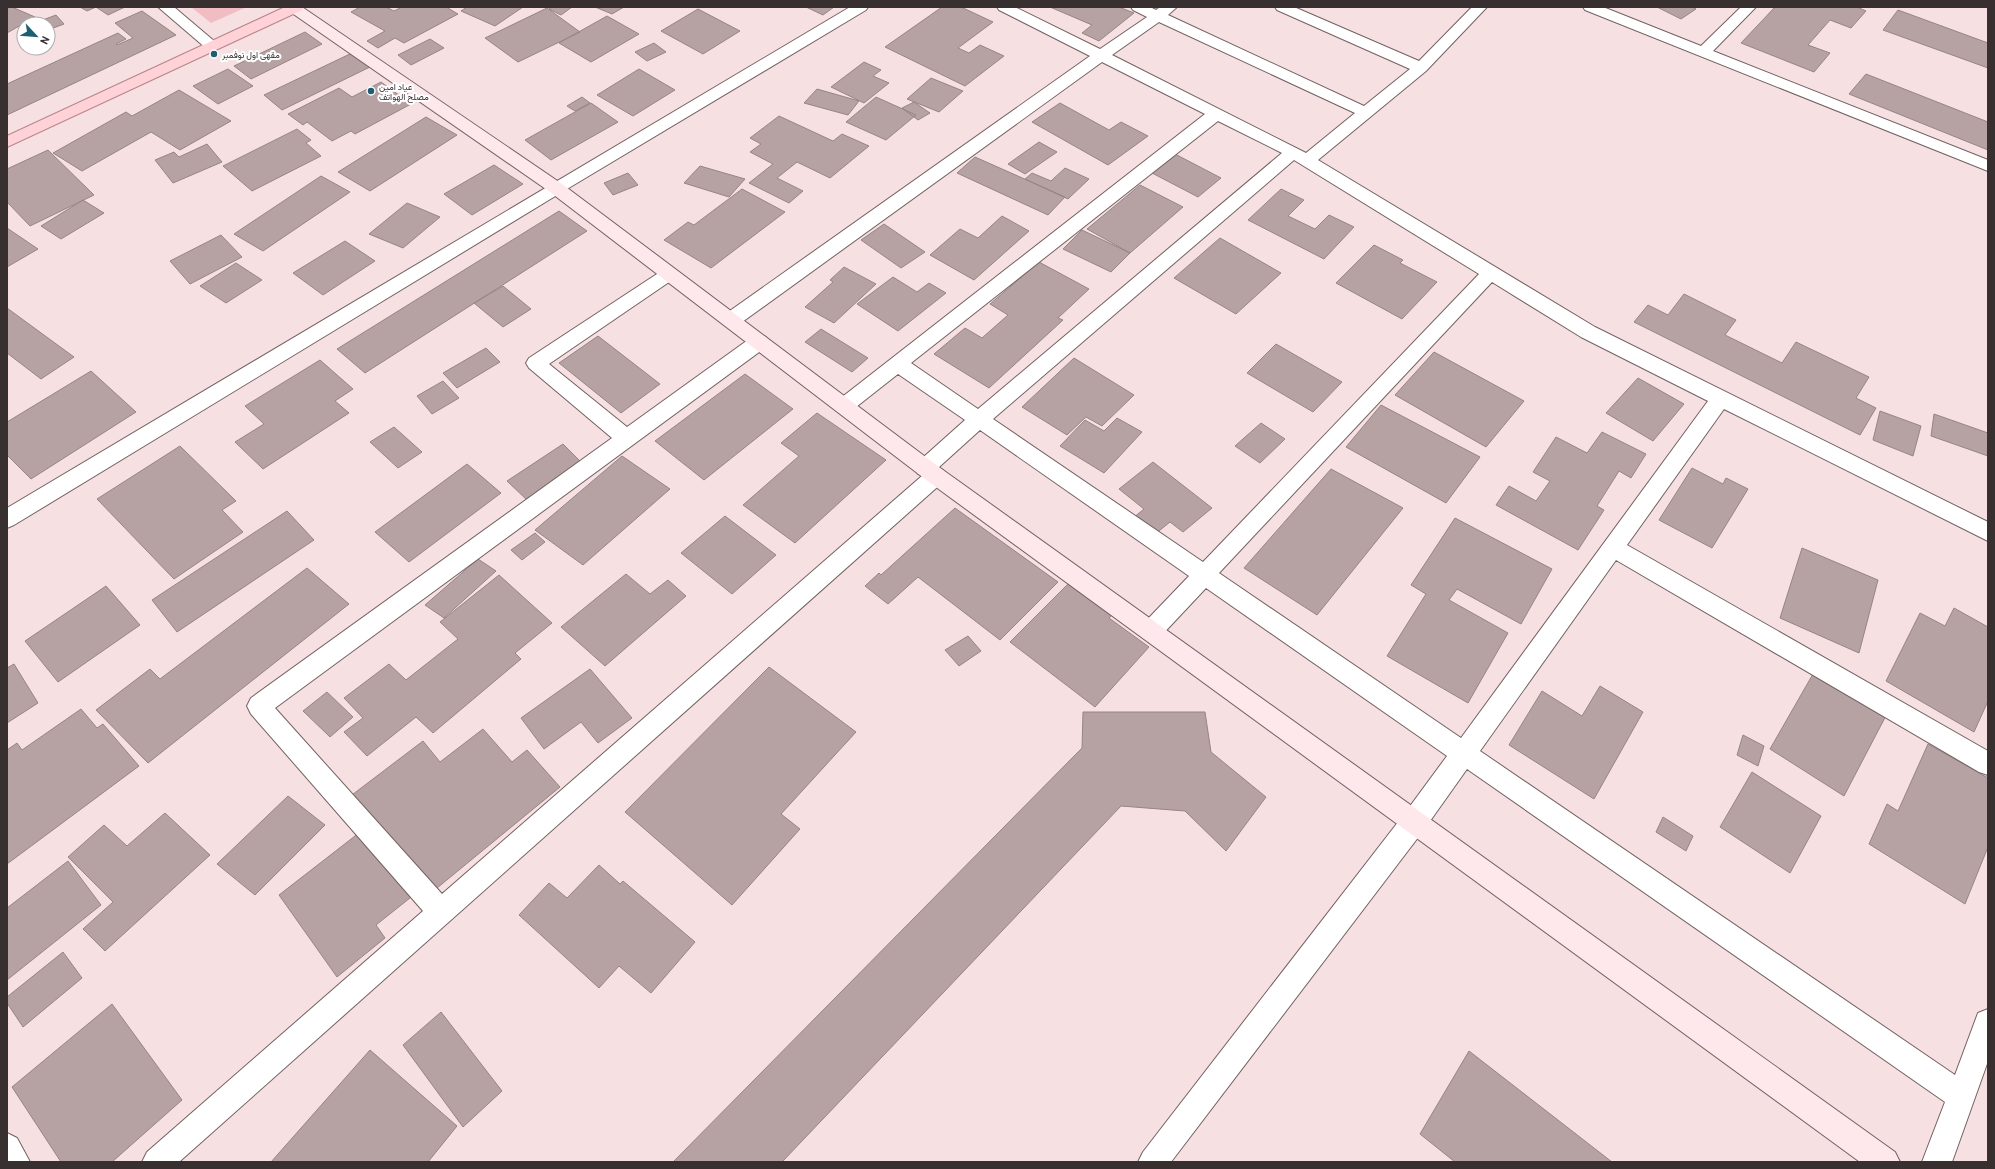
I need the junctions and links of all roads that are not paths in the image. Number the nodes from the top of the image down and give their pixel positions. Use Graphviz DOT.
graph roads {
  1 [pos="165,7"];
  2 [pos="861,7"];
  3 [pos="1004,7"];
  4 [pos="1138,7"];
  5 [pos="1282,7"];
  6 [pos="1480,7"];
  7 [pos="1590,7"];
  8 [pos="1749,7"];
  9 [pos="295,8"];
  10 [pos="1163,11"];
  11 [pos="212,46"];
  12 [pos="1703,52"];
  13 [pos="1101,56"];
  14 [pos="1421,68"];
  15 [pos="1365,112"];
  16 [pos="1216,114"];
  17 [pos="7,142"];
  18 [pos="1300,156"];
  19 [pos="1988,166"];
  20 [pos="556,188"];
  21 [pos="1490,272"];
  22 [pos="670,274"];
  23 [pos="731,320"];
  24 [pos="759,342"];
  25 [pos="898,364"];
  26 [pos="1721,398"];
  27 [pos="844,406"];
  28 [pos="978,420"];
  29 [pos="627,439"];
  30 [pos="931,472"];
  31 [pos="10,513"];
  32 [pos="1988,532"];
  33 [pos="1613,548"];
  34 [pos="1204,574"];
  35 [pos="1151,631"];
  36 [pos="1464,754"];
  37 [pos="1988,764"];
  38 [pos="1414,822"];
  39 [pos="441,912"];
  40 [pos="1988,1023"];
  41 [pos="1961,1096"];
  42 [pos="7,1148"];
  43 [pos="15,1162"];
  44 [pos="157,1162"];
  45 [pos="1153,1162"];
  46 [pos="1885,1162"];
  47 [pos="1937,1162"];
  1 -- 11 [label="street"];
  2 -- 20 [label="street"];
  3 -- 13 [label="street"];
  4 -- 10 [label="street"];
  5 -- 14 [label="street"];
  6 -- 14 [label="street"];
  7 -- 12 [label="street"];
  8 -- 12 [label="street"];
  9 -- 11 [label="main road"];
  9 -- 20 [label="main road"];
  10 -- 13 [label="street"];
  10 -- 15 [label="street"];
  11 -- 17 [label="main road"];
  12 -- 19 [label="street"];
  13 -- 16 [label="street"];
  13 -- 23 [label="street"];
  14 -- 15 [label="street"];
  15 -- 18 [label="street"];
  16 -- 18 [label="street"];
  16 -- 25 [label="street"];
  18 -- 21 [label="street"];
  18 -- 28 [label="street"];
  20 -- 22 [label="main road"];
  20 -- 31 [label="street"];
  21 -- 26 [label="street"];
  21 -- 34 [label="street"];
  22 -- 23 [label="main road"];
  22 -- 29 [label="street"];
  23 -- 24 [label="main road"];
  24 -- 27 [label="main road"];
  24 -- 29 [label="street"];
  25 -- 27 [label="street"];
  25 -- 28 [label="street"];
  26 -- 32 [label="street"];
  26 -- 33 [label="street"];
  27 -- 30 [label="main road"];
  28 -- 30 [label="street"];
  28 -- 34 [label="street"];
  29 -- 39 [label="street"];
  30 -- 35 [label="main road"];
  30 -- 39 [label="street"];
  33 -- 36 [label="street"];
  33 -- 37 [label="street"];
  34 -- 35 [label="street"];
  34 -- 36 [label="street"];
  35 -- 38 [label="main road"];
  36 -- 38 [label="street"];
  36 -- 41 [label="street"];
  38 -- 45 [label="street"];
  38 -- 46 [label="main road"];
  39 -- 44 [label="street"];
  40 -- 41 [label="street"];
  41 -- 47 [label="street"];
  42 -- 43 [label="street"];
}
